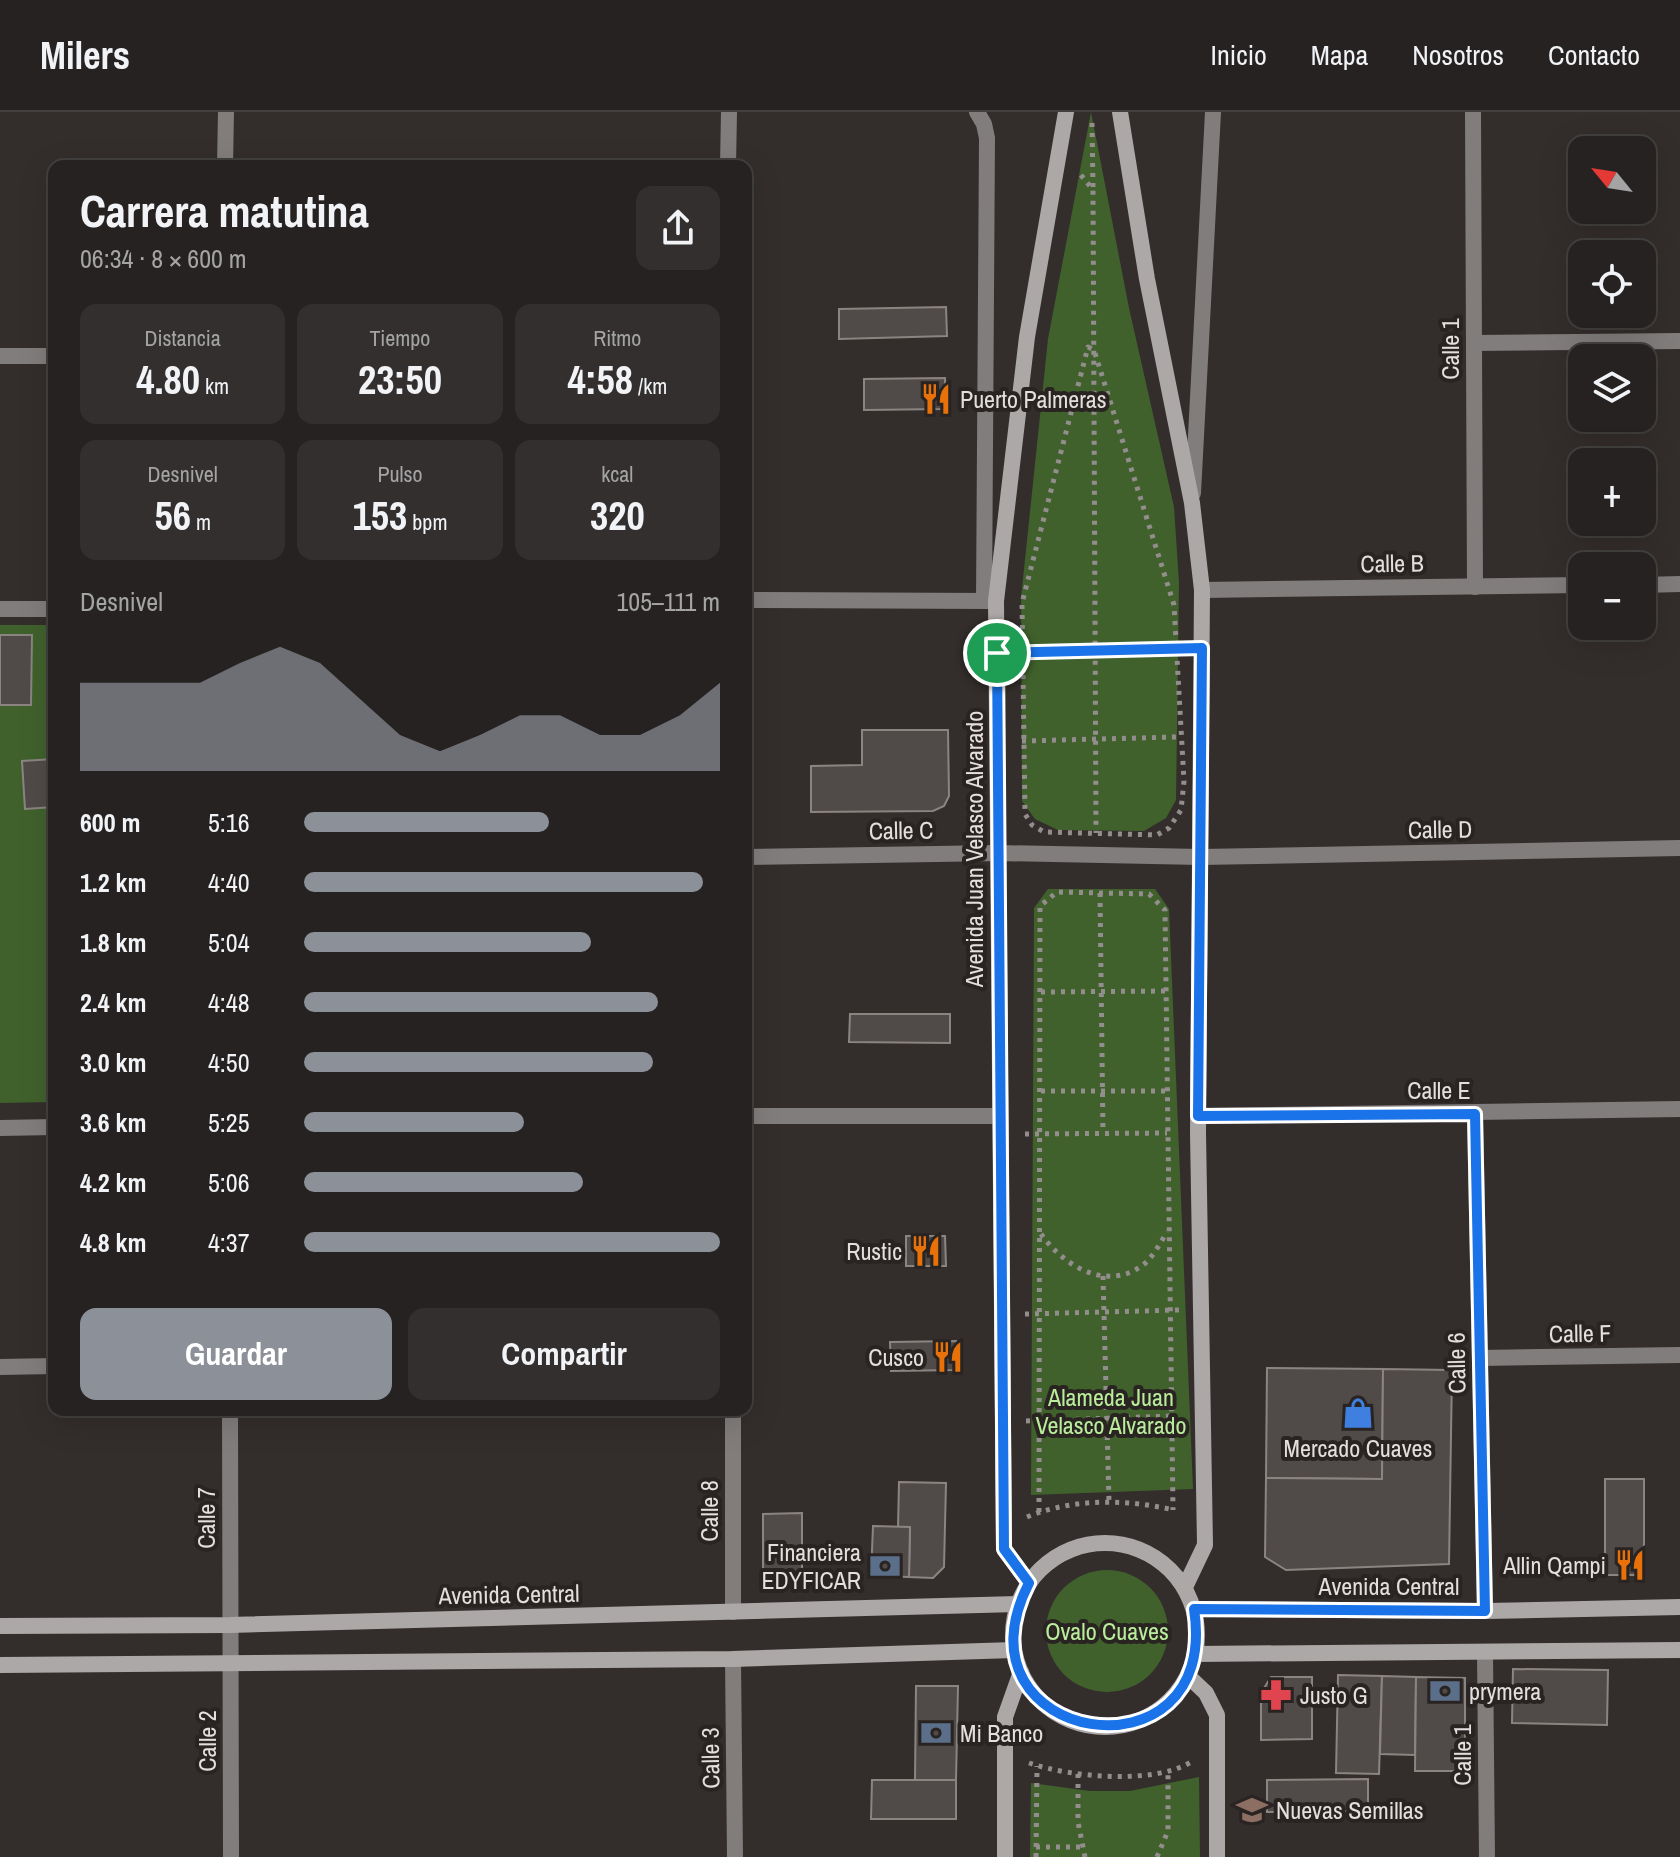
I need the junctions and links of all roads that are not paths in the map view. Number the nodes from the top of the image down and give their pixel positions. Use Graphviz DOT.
graph roads {
  1 [pos="226,112"];
  2 [pos="729,112"];
  3 [pos="977,112"];
  4 [pos="1066,112"];
  5 [pos="1120,112"];
  6 [pos="1213,112"];
  7 [pos="1473,112"];
  8 [pos="225,160"];
  9 [pos="728,160"];
  10 [pos="1680,341"];
  11 [pos="1474,343"];
  12 [pos="0,356"];
  13 [pos="48,356"];
  14 [pos="1192,503"];
  15 [pos="1680,584"];
  16 [pos="1568,585"];
  17 [pos="1656,585"];
  18 [pos="1475,587"];
  19 [pos="1202,590"];
  20 [pos="752,600"];
  21 [pos="990,601"];
  22 [pos="0,609"];
  23 [pos="48,609"];
  24 [pos="1680,848"];
  25 [pos="998,853"];
  26 [pos="752,857"];
  27 [pos="1201,857"];
  28 [pos="1680,1109"];
  29 [pos="1475,1114"];
  30 [pos="752,1116"];
  31 [pos="999,1116"];
  32 [pos="1198,1124"];
  33 [pos="48,1127"];
  34 [pos="0,1128"];
  35 [pos="1680,1355"];
  36 [pos="1480,1358"];
  37 [pos="48,1366"];
  38 [pos="0,1367"];
  39 [pos="230,1416"];
  40 [pos="733,1416"];
  41 [pos="1029,1583"];
  42 [pos="1185,1587"];
  43 [pos="1018,1604"];
  44 [pos="1680,1607"];
  45 [pos="1194,1609"];
  46 [pos="1485,1611"];
  47 [pos="733,1612"];
  48 [pos="230,1625"];
  49 [pos="0,1626"];
  50 [pos="1014,1650"];
  51 [pos="1680,1650"];
  52 [pos="1485,1653"];
  53 [pos="1195,1654"];
  54 [pos="733,1659"];
  55 [pos="231,1663"];
  56 [pos="0,1665"];
  57 [pos="1021,1672"];
  58 [pos="1188,1676"];
  59 [pos="231,1857"];
  60 [pos="735,1857"];
  61 [pos="1005,1857"];
  62 [pos="1217,1857"];
  63 [pos="1487,1857"];
  1 -- 8 [label="street"];
  2 -- 9 [label="street"];
  3 -- 21 [label="street, Avenida Juan Velasco Alvarado"];
  4 -- 21 [label="main road, Avenida Juan Velasco Alvarado"];
  5 -- 14 [label="main road"];
  6 -- 14 [label="street"];
  7 -- 11 [label="street, Calle 1"];
  10 -- 11 [label="street"];
  11 -- 18 [label="street, Calle 1"];
  12 -- 13 [label="street"];
  14 -- 19 [label="main road"];
  15 -- 17 [label="street"];
  16 -- 18 [label="street, Calle B"];
  18 -- 19 [label="street, Calle B"];
  19 -- 27 [label="main road"];
  20 -- 21 [label="street"];
  21 -- 25 [label="main road, Avenida Juan Velasco Alvarado"];
  22 -- 23 [label="street"];
  24 -- 27 [label="street, Calle D"];
  25 -- 26 [label="street, Calle C"];
  25 -- 27 [label="street, Calle C"];
  25 -- 31 [label="main road, Avenida Juan Velasco Alvarado"];
  27 -- 32 [label="main road"];
  28 -- 29 [label="street, Calle E"];
  29 -- 32 [label="street, Calle E"];
  29 -- 36 [label="street, Calle 6"];
  30 -- 31 [label="street"];
  31 -- 41 [label="main road, Avenida Juan Velasco Alvarado"];
  32 -- 42 [label="main road"];
  33 -- 34 [label="street"];
  35 -- 36 [label="street, Calle F"];
  36 -- 46 [label="street, Calle 6"];
  37 -- 38 [label="street"];
  39 -- 48 [label="street, Calle 7"];
  40 -- 47 [label="street, Calle 8"];
  41 -- 42 [label="main road"];
  41 -- 43 [label="main road"];
  42 -- 45 [label="main road"];
  43 -- 47 [label="main road, Avenida Central"];
  43 -- 50 [label="main road"];
  44 -- 46 [label="main road, Avenida Central"];
  45 -- 46 [label="main road, Avenida Central"];
  45 -- 53 [label="main road"];
  47 -- 48 [label="main road, Avenida Central"];
  48 -- 49 [label="main road, Avenida Central"];
  48 -- 55 [label="street, Calle 2"];
  50 -- 54 [label="main road"];
  50 -- 57 [label="main road"];
  51 -- 52 [label="main road"];
  52 -- 53 [label="main road"];
  52 -- 63 [label="street, Calle 1"];
  53 -- 58 [label="main road"];
  54 -- 55 [label="main road"];
  54 -- 60 [label="street, Calle 3"];
  55 -- 56 [label="main road"];
  55 -- 59 [label="street, Calle 2"];
  57 -- 58 [label="main road"];
  57 -- 61 [label="main road"];
  58 -- 62 [label="main road"];
}
